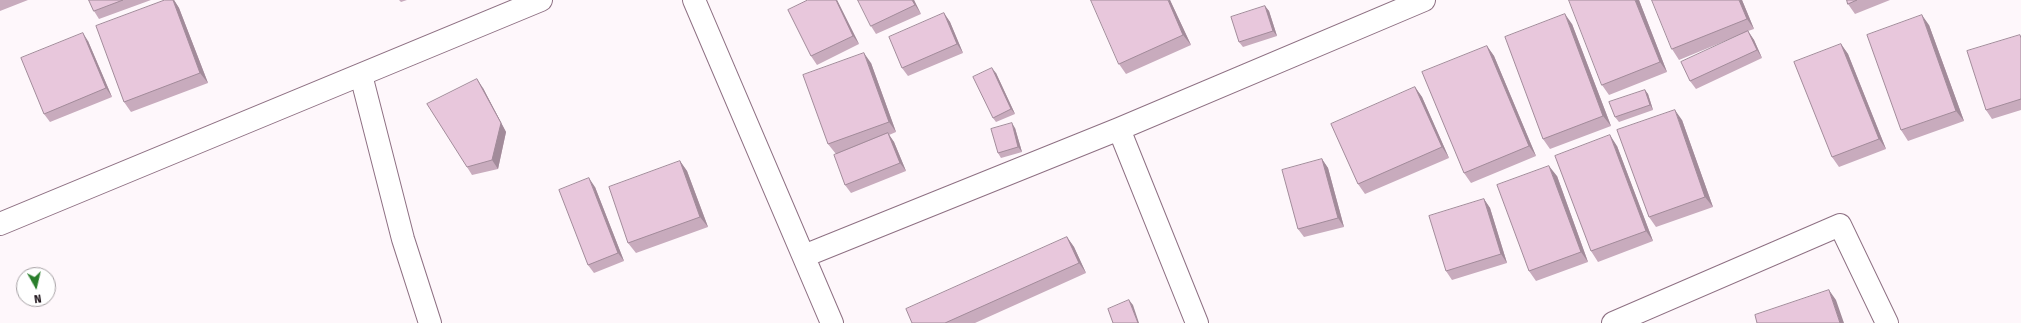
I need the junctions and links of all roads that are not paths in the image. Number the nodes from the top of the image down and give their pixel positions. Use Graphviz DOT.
graph roads {
  1 [pos="541,0"];
  2 [pos="694,0"];
  3 [pos="1424,0"];
  4 [pos="361,75"];
  5 [pos="1119,129"];
  6 [pos="0,224"];
  7 [pos="804,256"];
  8 [pos="430,323"];
  9 [pos="832,323"];
  10 [pos="1198,323"];
  11 [pos="1613,323"];
  12 [pos="1887,323"];
  1 -- 4 [label="street"];
  2 -- 7 [label="street"];
  3 -- 5 [label="street"];
  4 -- 6 [label="street"];
  4 -- 8 [label="street"];
  5 -- 7 [label="street"];
  5 -- 10 [label="street"];
  7 -- 9 [label="street"];
  11 -- 12 [label="street"];
}
